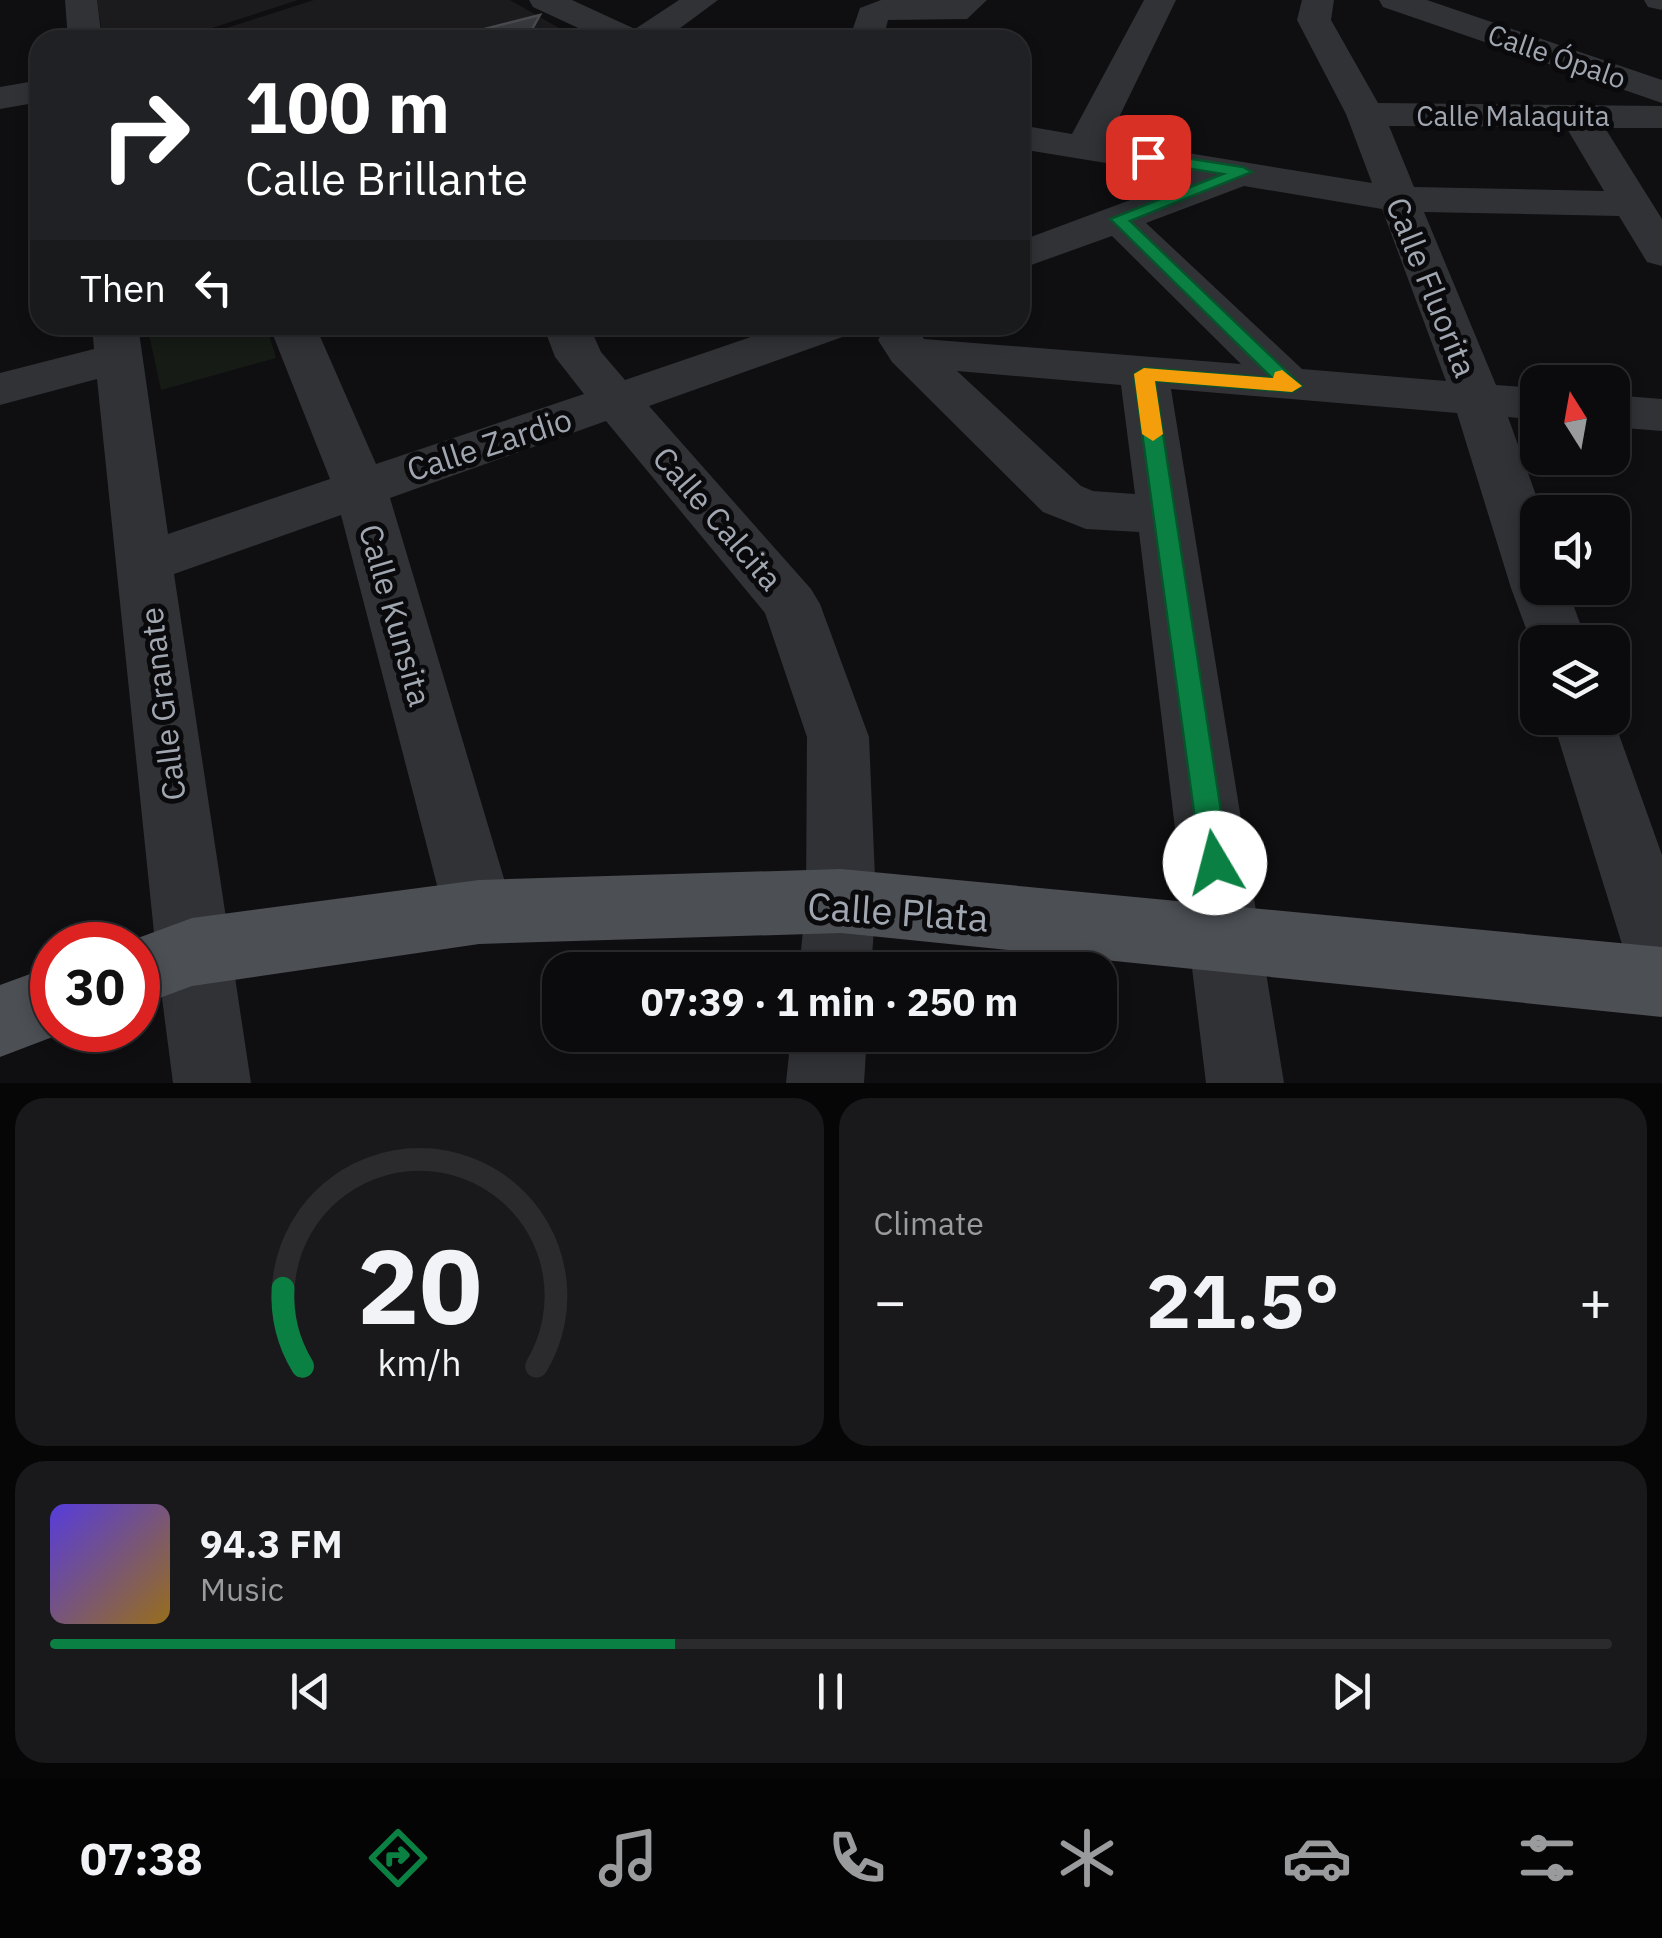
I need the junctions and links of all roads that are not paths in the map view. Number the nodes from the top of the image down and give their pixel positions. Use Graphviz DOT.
graph roads {
  1 [pos="81,0"];
  2 [pos="545,0"];
  3 [pos="702,0"];
  4 [pos="971,0"];
  5 [pos="1160,0"];
  6 [pos="1318,0"];
  7 [pos="1395,0"];
  8 [pos="84,30"];
  9 [pos="598,30"];
  10 [pos="656,30"];
  11 [pos="868,30"];
  12 [pos="30,92"];
  13 [pos="1662,92"];
  14 [pos="0,98"];
  15 [pos="1364,114"];
  16 [pos="1578,115"];
  17 [pos="1662,117"];
  18 [pos="1030,138"];
  19 [pos="1085,147"];
  20 [pos="1243,172"];
  21 [pos="1397,199"];
  22 [pos="1629,204"];
  23 [pos="1118,219"];
  24 [pos="1030,252"];
  25 [pos="1662,253"];
  26 [pos="296,335"];
  27 [pos="570,335"];
  28 [pos="804,335"];
  29 [pos="900,339"];
  30 [pos="117,342"];
  31 [pos="1144,374"];
  32 [pos="1292,386"];
  33 [pos="0,390"];
  34 [pos="1477,398"];
  35 [pos="618,401"];
  36 [pos="1520,402"];
  37 [pos="1630,412"];
  38 [pos="1662,415"];
  39 [pos="360,487"];
  40 [pos="1164,514"];
  41 [pos="1520,529"];
  42 [pos="145,563"];
  43 [pos="1588,735"];
  44 [pos="840,902"];
  45 [pos="478,912"];
  46 [pos="1226,940"];
  47 [pos="836,952"];
  48 [pos="1662,957"];
  49 [pos="165,962"];
  50 [pos="1662,982"];
  51 [pos="30,1010"];
  52 [pos="0,1021"];
  53 [pos="828,1052"];
  54 [pos="212,1083"];
  55 [pos="825,1083"];
  56 [pos="1244,1083"];
  1 -- 8 [label="street"];
  2 -- 9 [label="street"];
  3 -- 10 [label="street"];
  4 -- 11 [label="street"];
  5 -- 19 [label="street"];
  6 -- 15 [label="street, Calle Fluorita"];
  7 -- 13 [label="street, Calle Ópalo"];
  12 -- 14 [label="street"];
  15 -- 16 [label="street, Calle Malaquita"];
  15 -- 21 [label="street, Calle Fluorita"];
  16 -- 17 [label="street, Calle Malaquita"];
  16 -- 22 [label="street"];
  18 -- 19 [label="street"];
  19 -- 20 [label="street"];
  20 -- 21 [label="street"];
  20 -- 23 [label="street"];
  21 -- 22 [label="street"];
  21 -- 34 [label="street, Calle Fluorita"];
  22 -- 25 [label="street"];
  23 -- 24 [label="street"];
  23 -- 32 [label="street"];
  26 -- 39 [label="street, Calle Kunsita"];
  27 -- 35 [label="street, Calle Calcita"];
  28 -- 35 [label="street, Calle Zardio"];
  29 -- 31 [label="street"];
  29 -- 40 [label="street"];
  30 -- 33 [label="street"];
  30 -- 42 [label="street, Calle Granate"];
  31 -- 32 [label="street"];
  31 -- 40 [label="street"];
  32 -- 34 [label="street"];
  34 -- 36 [label="street"];
  34 -- 41 [label="street, Calle Fluorita"];
  35 -- 39 [label="street, Calle Zardio"];
  35 -- 44 [label="street, Calle Calcita"];
  37 -- 38 [label="street"];
  39 -- 42 [label="street, Calle Zardio"];
  39 -- 45 [label="street, Calle Kunsita"];
  40 -- 46 [label="street"];
  42 -- 49 [label="street, Calle Granate"];
  43 -- 48 [label="street"];
  44 -- 45 [label="main road, Calle Plata"];
  44 -- 46 [label="main road, Calle Plata"];
  44 -- 47 [label="street, Calle Calcita"];
  45 -- 49 [label="main road, Calle Plata"];
  46 -- 50 [label="main road, Calle Plata"];
  46 -- 56 [label="street"];
  49 -- 54 [label="street, Calle Granate"];
  51 -- 52 [label="main road"];
  53 -- 55 [label="street"];
}
